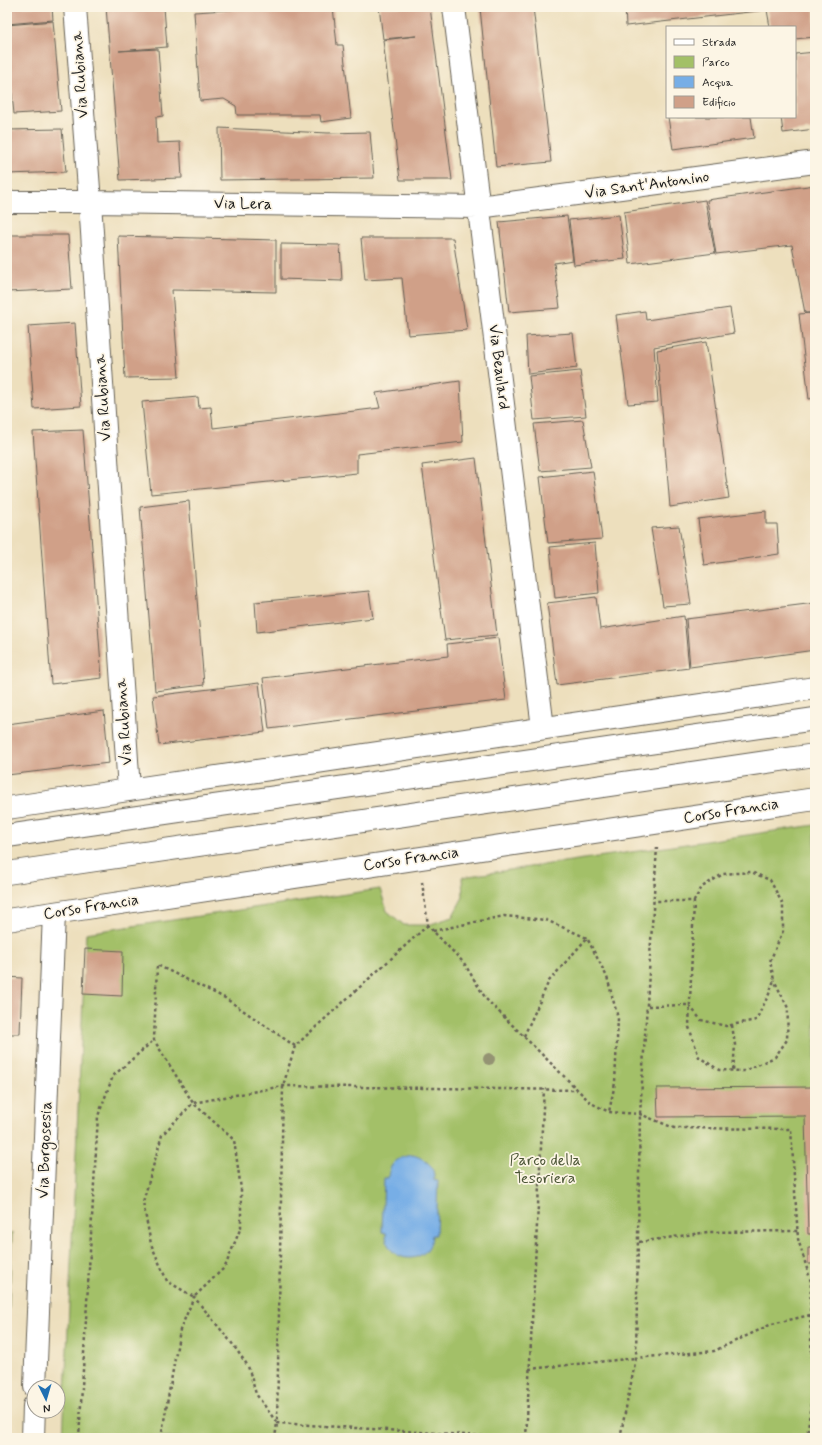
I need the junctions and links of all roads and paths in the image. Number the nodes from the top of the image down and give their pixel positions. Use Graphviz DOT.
graph roads {
  1 [pos="75,7"];
  2 [pos="454,7"];
  3 [pos="815,162"];
  4 [pos="7,202"];
  5 [pos="90,202"];
  6 [pos="478,207"];
  7 [pos="815,688"];
  8 [pos="815,719"];
  9 [pos="544,728"];
  10 [pos="815,755"];
  11 [pos="129,790"];
  12 [pos="815,799"];
  13 [pos="7,808"];
  14 [pos="658,822"];
  15 [pos="7,836"];
  16 [pos="418,858"];
  17 [pos="7,873"];
  18 [pos="654,901"];
  19 [pos="694,901"];
  20 [pos="54,913"];
  21 [pos="7,920"];
  22 [pos="428,925"];
  23 [pos="432,931"];
  24 [pos="587,938"];
  25 [pos="774,980"];
  26 [pos="689,1005"];
  27 [pos="648,1006"];
  28 [pos="732,1025"];
  29 [pos="524,1036"];
  30 [pos="154,1040"];
  31 [pos="295,1046"];
  32 [pos="733,1071"];
  33 [pos="283,1086"];
  34 [pos="544,1089"];
  35 [pos="577,1090"];
  36 [pos="193,1103"];
  37 [pos="609,1112"];
  38 [pos="640,1114"];
  39 [pos="798,1231"];
  40 [pos="639,1242"];
  41 [pos="194,1297"];
  42 [pos="810,1315"];
  43 [pos="636,1358"];
  44 [pos="529,1369"];
  45 [pos="35,1379"];
  46 [pos="34,1419"];
  47 [pos="277,1424"];
  48 [pos="33,1438"];
  49 [pos="79,1438"];
  50 [pos="161,1438"];
  51 [pos="275,1438"];
  52 [pos="513,1438"];
  53 [pos="526,1438"];
  54 [pos="620,1438"];
  55 [pos="808,1438"];
  1 -- 5 [label="street, Via Rubiana"];
  2 -- 6 [label="street, Via Beaulard"];
  3 -- 6 [label="street, Via Sant'Antonino"];
  4 -- 5 [label="street, Via Lera"];
  5 -- 6 [label="street, Via Lera"];
  5 -- 11 [label="street, Via Rubiana"];
  6 -- 9 [label="street, Via Beaulard"];
  7 -- 9 [label="street"];
  8 -- 15 [label="street"];
  9 -- 11 [label="street"];
  10 -- 17 [label="street"];
  11 -- 13 [label="street"];
  12 -- 14 [label="street, Corso Francia"];
  14 -- 16 [label="street, Corso Francia"];
  14 -- 18 [label="path"];
  16 -- 20 [label="street, Corso Francia"];
  16 -- 22 [label="path"];
  18 -- 19 [label="path"];
  18 -- 27 [label="path"];
  19 -- 25 [label="path"];
  19 -- 26 [label="path"];
  20 -- 21 [label="street, Corso Francia"];
  20 -- 45 [label="street, Via Borgosesia"];
  22 -- 23 [label="path"];
  22 -- 31 [label="path"];
  23 -- 24 [label="path"];
  23 -- 29 [label="path"];
  24 -- 29 [label="path"];
  24 -- 37 [label="path"];
  25 -- 28 [label="path"];
  25 -- 32 [label="path"];
  26 -- 27 [label="path"];
  26 -- 28 [label="path"];
  26 -- 32 [label="path"];
  27 -- 38 [label="path"];
  28 -- 32 [label="path"];
  29 -- 35 [label="path"];
  30 -- 31 [label="path"];
  30 -- 36 [label="path"];
  30 -- 49 [label="path"];
  31 -- 33 [label="path"];
  33 -- 34 [label="path"];
  33 -- 36 [label="path"];
  33 -- 47 [label="path"];
  34 -- 35 [label="path"];
  34 -- 44 [label="path"];
  35 -- 37 [label="path"];
  36 -- 41 [label="path"];
  36 -- 41 [label="path"];
  37 -- 38 [label="path"];
  38 -- 39 [label="path"];
  38 -- 40 [label="path"];
  39 -- 40 [label="path"];
  39 -- 42 [label="path"];
  40 -- 43 [label="path"];
  41 -- 47 [label="path"];
  41 -- 50 [label="path"];
  42 -- 43 [label="path"];
  42 -- 55 [label="path"];
  43 -- 44 [label="path"];
  43 -- 54 [label="path"];
  44 -- 53 [label="path"];
  46 -- 48 [label="street"];
  47 -- 51 [label="path"];
  47 -- 52 [label="path"];
}
